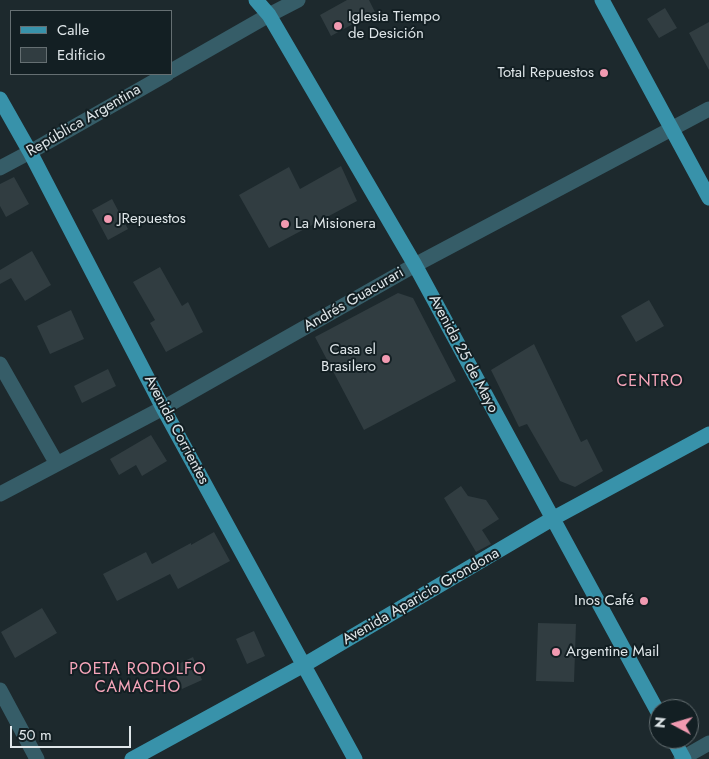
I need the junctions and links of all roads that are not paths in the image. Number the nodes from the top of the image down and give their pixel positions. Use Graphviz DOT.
graph roads {
  1 [pos="256,0"];
  2 [pos="298,0"];
  3 [pos="602,0"];
  4 [pos="269,15"];
  5 [pos="172,70"];
  6 [pos="165,75"];
  7 [pos="0,99"];
  8 [pos="709,109"];
  9 [pos="671,129"];
  10 [pos="30,152"];
  11 [pos="0,168"];
  12 [pos="709,198"];
  13 [pos="415,265"];
  14 [pos="0,364"];
  15 [pos="163,408"];
  16 [pos="709,434"];
  17 [pos="57,464"];
  18 [pos="0,494"];
  19 [pos="552,519"];
  20 [pos="304,665"];
  21 [pos="0,690"];
  22 [pos="651,699"];
  23 [pos="709,743"];
  24 [pos="37,759"];
  25 [pos="132,759"];
  26 [pos="355,759"];
  27 [pos="682,759"];
  1 -- 4 [label="main road, Avenida 25 de Mayo"];
  2 -- 4 [label="street"];
  3 -- 9 [label="main road"];
  4 -- 5 [label="street"];
  4 -- 13 [label="main road, Avenida 25 de Mayo"];
  6 -- 10 [label="street, República Argentina"];
  7 -- 10 [label="main road, Avenida Corrientes"];
  8 -- 9 [label="street, Andrés Guacurari"];
  9 -- 12 [label="main road"];
  9 -- 13 [label="street, Andrés Guacurari"];
  10 -- 11 [label="street, República Argentina"];
  10 -- 15 [label="main road, Avenida Corrientes"];
  13 -- 15 [label="street, Andrés Guacurari"];
  13 -- 19 [label="main road, Avenida 25 de Mayo"];
  14 -- 17 [label="street"];
  15 -- 17 [label="street, Andrés Guacurari"];
  15 -- 20 [label="main road, Avenida Corrientes"];
  16 -- 19 [label="main road, Avenida Aparicio Grondona"];
  17 -- 18 [label="street, Andrés Guacurari"];
  19 -- 20 [label="main road, Avenida Aparicio Grondona"];
  19 -- 22 [label="main road, Avenida 25 de Mayo"];
  20 -- 25 [label="main road, Avenida Aparicio Grondona"];
  20 -- 26 [label="main road, Avenida Corrientes"];
  21 -- 24 [label="street"];
  23 -- 27 [label="street"];
}
